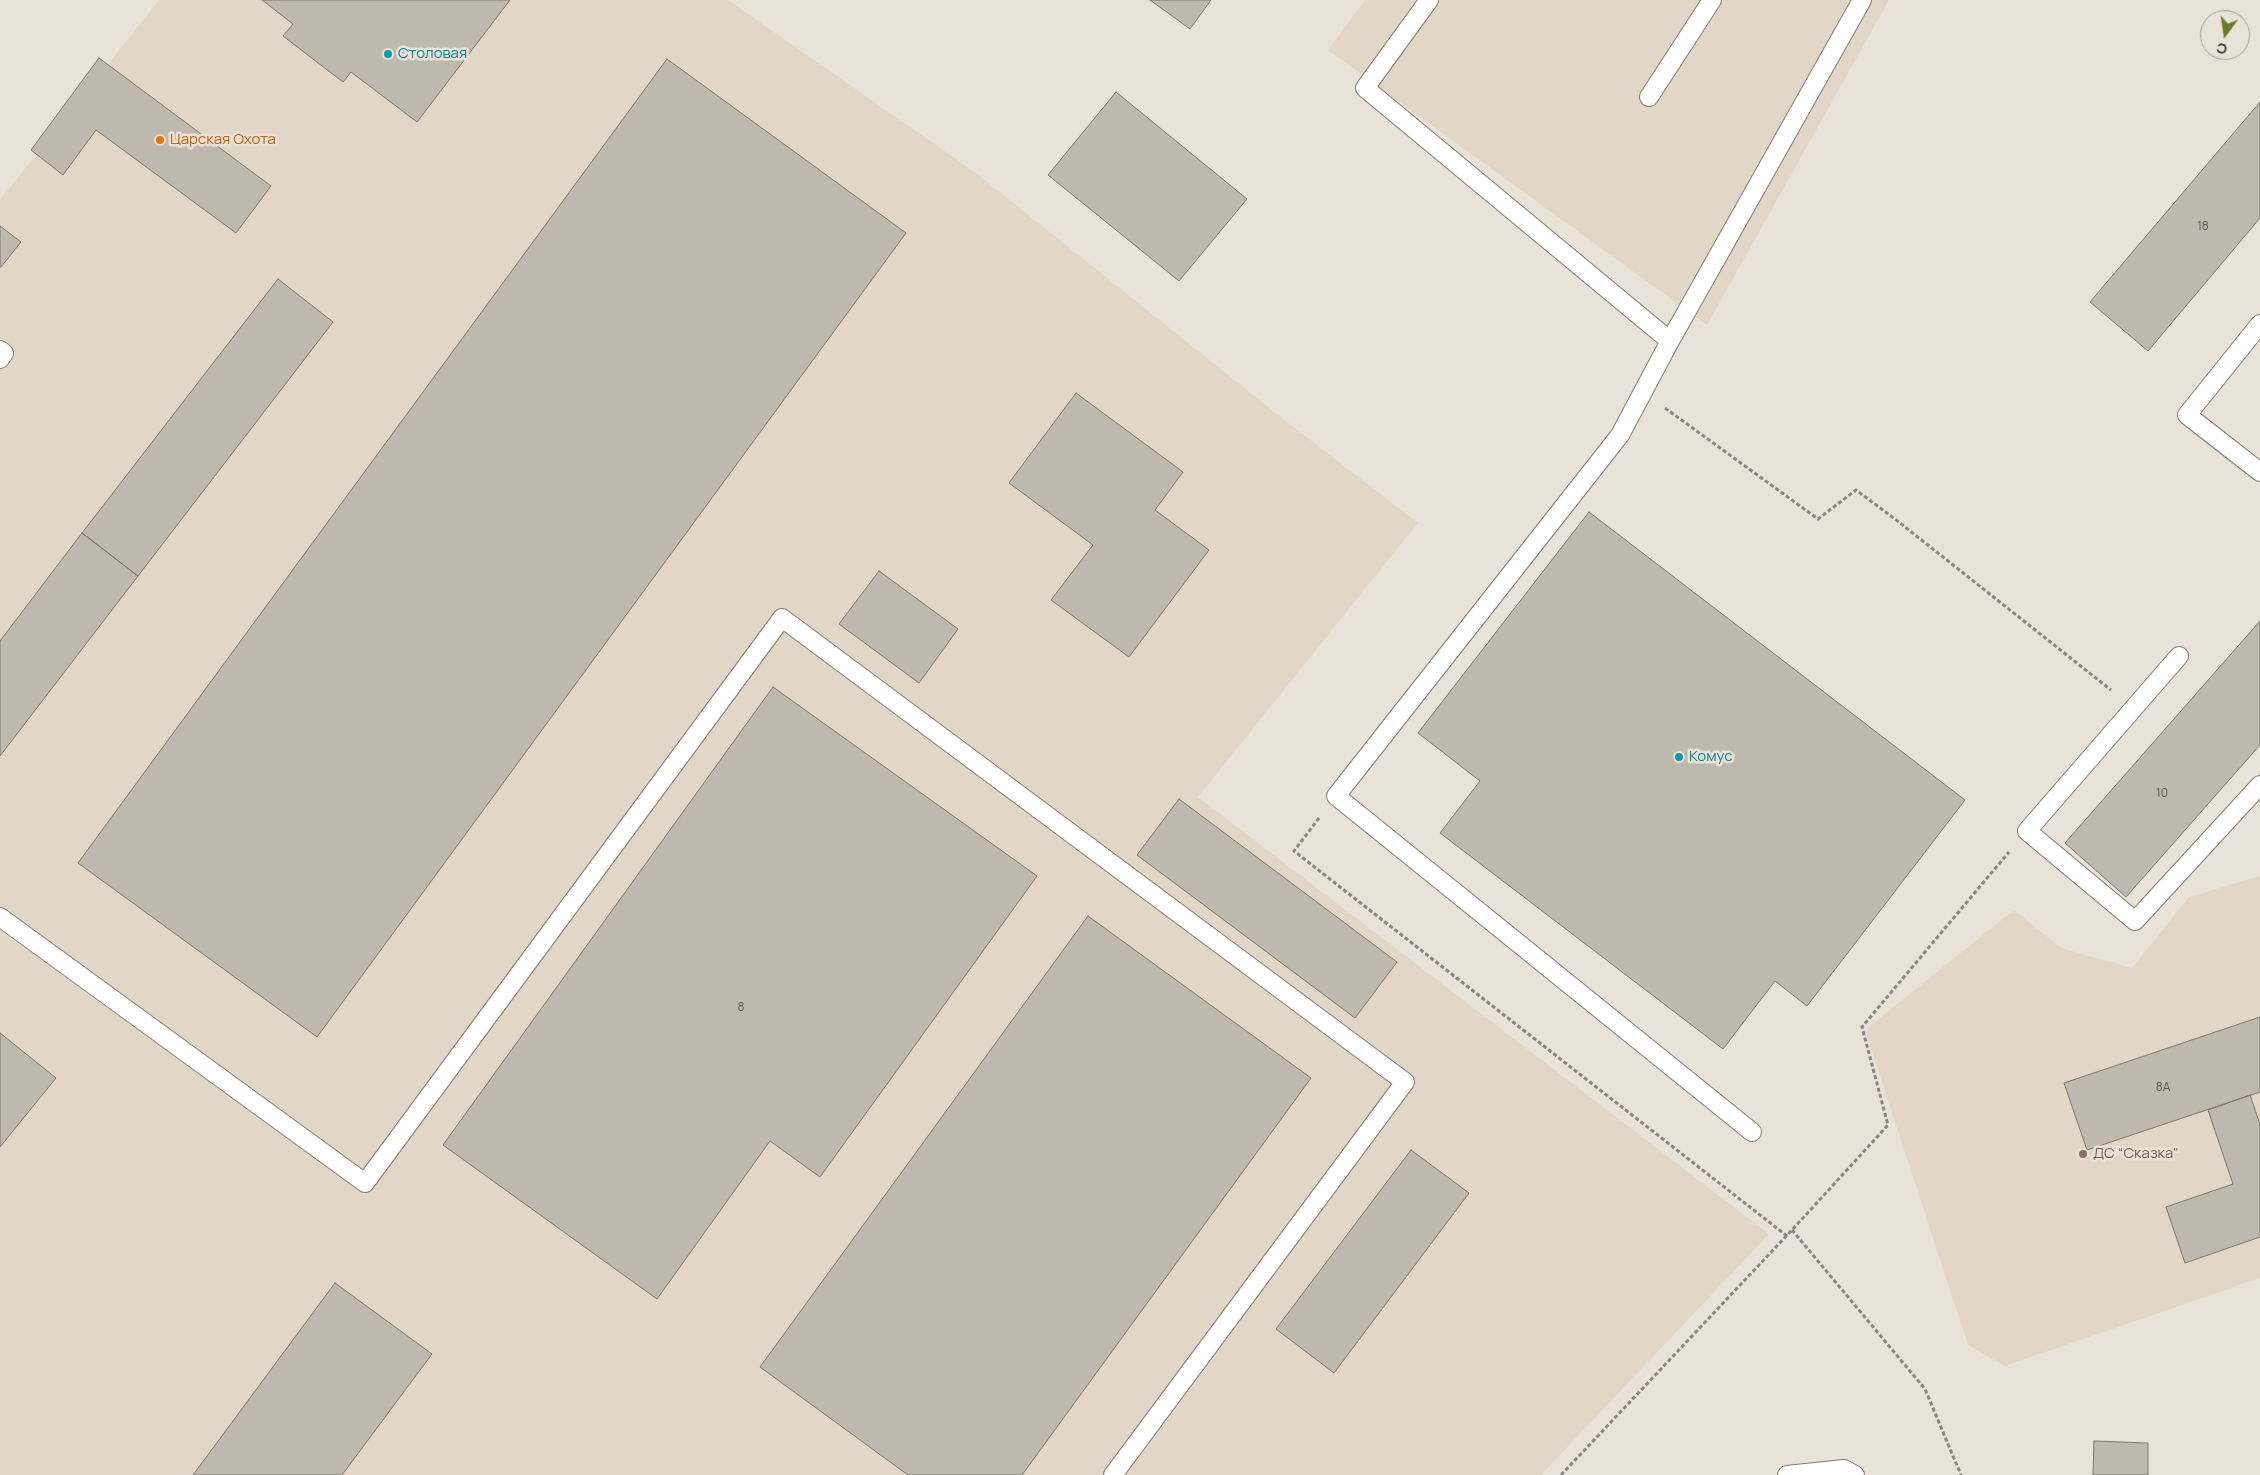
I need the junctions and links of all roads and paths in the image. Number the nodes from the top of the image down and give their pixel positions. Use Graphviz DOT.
graph roads {
  1 [pos="1429,0"];
  2 [pos="1712,0"];
  3 [pos="1862,0"];
  4 [pos="1649,97"];
  5 [pos="2260,324"];
  6 [pos="1670,341"];
  7 [pos="0,350"];
  8 [pos="0,359"];
  9 [pos="1643,392"];
  10 [pos="2260,472"];
  11 [pos="2179,656"];
  12 [pos="2133,708"];
  13 [pos="2260,785"];
  14 [pos="1336,796"];
  15 [pos="2027,831"];
  16 [pos="0,917"];
  17 [pos="1752,1132"];
  18 [pos="1792,1230"];
  19 [pos="1787,1236"];
  20 [pos="1113,1475"];
  21 [pos="1561,1475"];
  22 [pos="1787,1475"];
  23 [pos="1855,1475"];
  24 [pos="1962,1475"];
  1 -- 6 [label="lane"];
  2 -- 4 [label="lane"];
  3 -- 6 [label="lane"];
  5 -- 10 [label="lane"];
  6 -- 9 [label="lane"];
  7 -- 8 [label="lane"];
  9 -- 12 [label="path"];
  9 -- 14 [label="lane"];
  11 -- 12 [label="lane"];
  12 -- 15 [label="lane"];
  13 -- 15 [label="lane"];
  14 -- 17 [label="lane"];
  14 -- 19 [label="path"];
  15 -- 18 [label="path"];
  16 -- 20 [label="lane"];
  18 -- 19 [label="path"];
  18 -- 24 [label="path"];
  19 -- 21 [label="path"];
  22 -- 23 [label="lane"];
}
